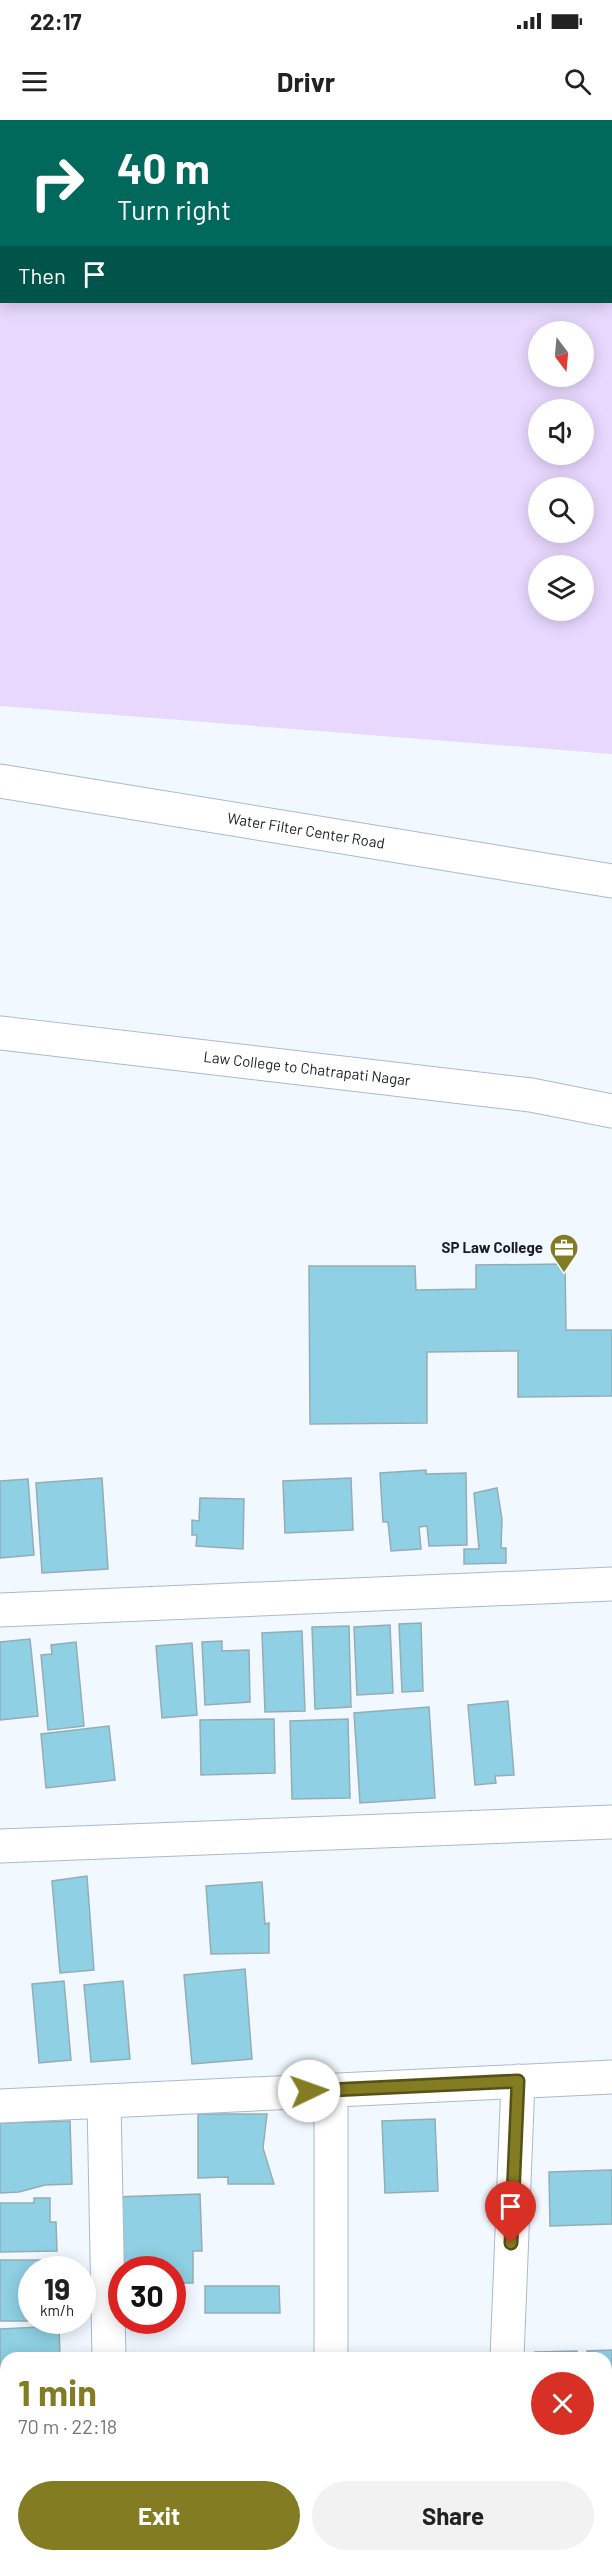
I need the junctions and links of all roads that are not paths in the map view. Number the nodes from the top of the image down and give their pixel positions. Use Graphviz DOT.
graph roads {
  1 [pos="0,781"];
  2 [pos="612,881"];
  3 [pos="0,1033"];
  4 [pos="612,1111"];
  5 [pos="612,1584"];
  6 [pos="0,1610"];
  7 [pos="612,1822"];
  8 [pos="0,1846"];
  9 [pos="612,2077"];
  10 [pos="518,2081"];
  11 [pos="331,2090"];
  12 [pos="105,2101"];
  13 [pos="0,2106"];
  14 [pos="109,2352"];
  15 [pos="331,2352"];
  16 [pos="507,2352"];
  1 -- 2 [label="street, Water Filter Center Road"];
  3 -- 4 [label="street, Law College to Chatrapati Nagar"];
  5 -- 6 [label="street"];
  7 -- 8 [label="street"];
  9 -- 10 [label="street"];
  10 -- 11 [label="street"];
  10 -- 16 [label="street"];
  11 -- 12 [label="street"];
  11 -- 15 [label="street"];
  12 -- 13 [label="street"];
  12 -- 14 [label="street"];
}
